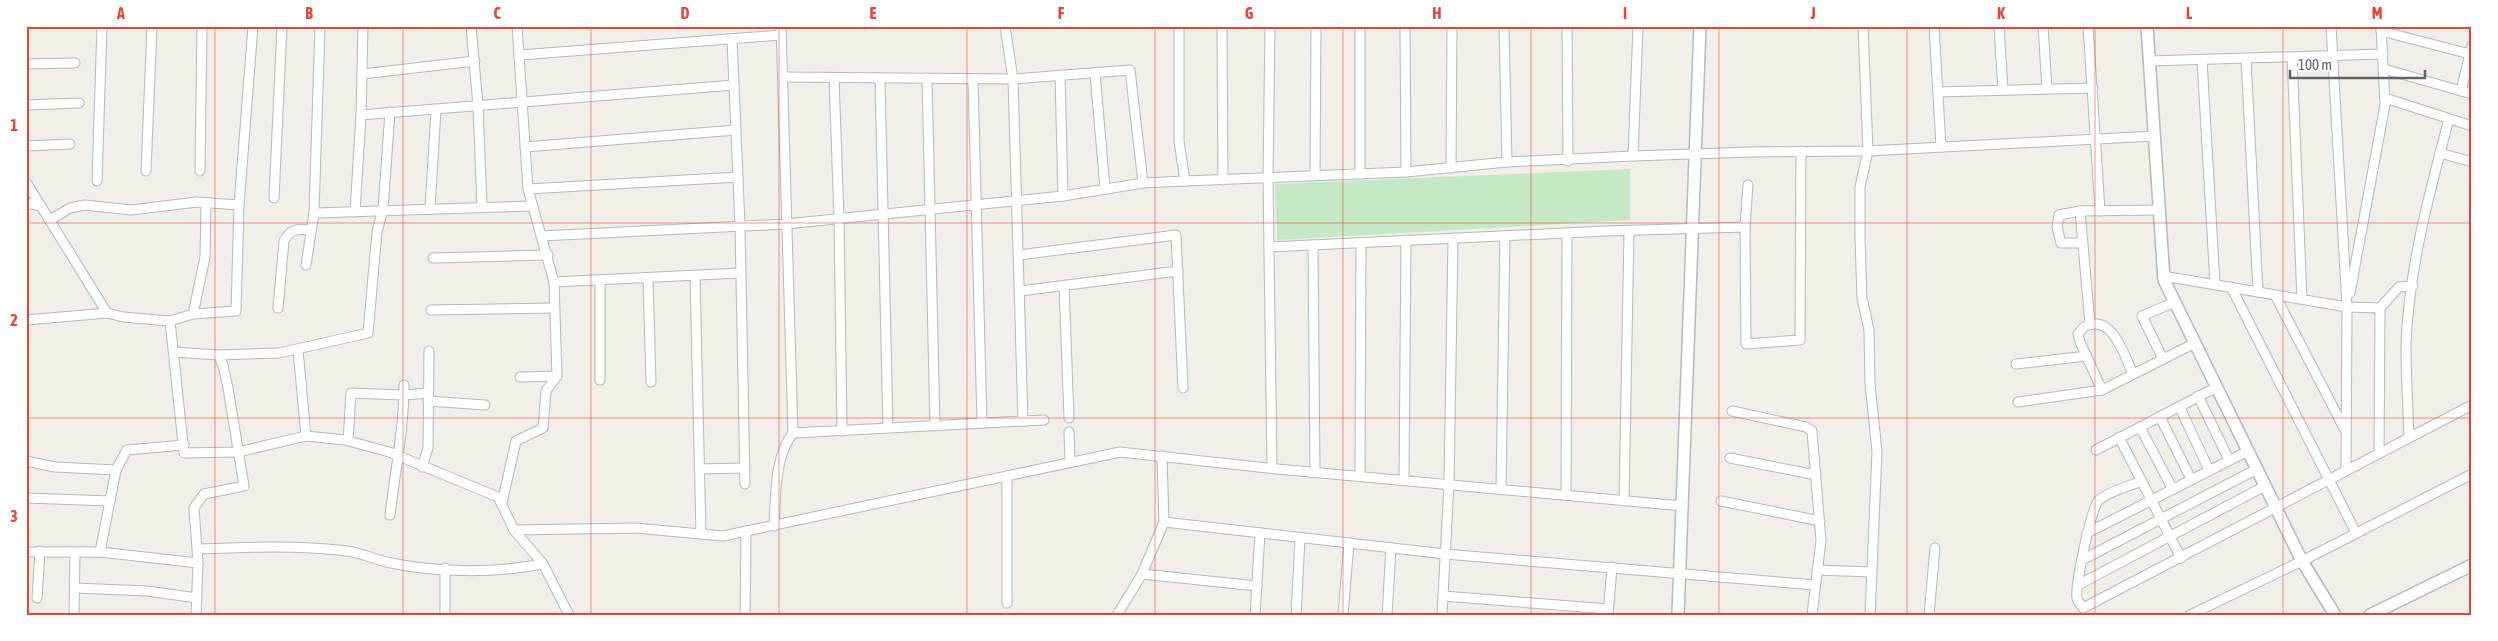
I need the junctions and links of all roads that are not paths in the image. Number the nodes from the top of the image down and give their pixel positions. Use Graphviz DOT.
graph roads {
  1 [pos="102,26"];
  2 [pos="152,26"];
  3 [pos="202,26"];
  4 [pos="253,26"];
  5 [pos="282,26"];
  6 [pos="320,26"];
  7 [pos="363,26"];
  8 [pos="471,26"];
  9 [pos="517,26"];
  10 [pos="1005,26"];
  11 [pos="1179,26"];
  12 [pos="1222,26"];
  13 [pos="1270,26"];
  14 [pos="1316,26"];
  15 [pos="1360,26"];
  16 [pos="1405,26"];
  17 [pos="1452,26"];
  18 [pos="1504,26"];
  19 [pos="1567,26"];
  20 [pos="1638,26"];
  21 [pos="1700,26"];
  22 [pos="1863,26"];
  23 [pos="1934,26"];
  24 [pos="1999,26"];
  25 [pos="2043,26"];
  26 [pos="2088,26"];
  27 [pos="2147,26"];
  28 [pos="2331,26"];
  29 [pos="2381,28"];
  30 [pos="781,30"];
  31 [pos="732,39"];
  32 [pos="2471,49"];
  33 [pos="2383,54"];
  34 [pos="520,55"];
  35 [pos="2333,56"];
  36 [pos="2292,57"];
  37 [pos="2246,58"];
  38 [pos="2202,60"];
  39 [pos="475,61"];
  40 [pos="2149,62"];
  41 [pos="26,64"];
  42 [pos="75,64"];
  43 [pos="2384,69"];
  44 [pos="1095,73"];
  45 [pos="362,74"];
  46 [pos="1060,75"];
  47 [pos="782,77"];
  48 [pos="834,78"];
  49 [pos="880,78"];
  50 [pos="927,78"];
  51 [pos="973,79"];
  52 [pos="1014,79"];
  53 [pos="734,85"];
  54 [pos="2093,88"];
  55 [pos="2047,89"];
  56 [pos="2003,90"];
  57 [pos="2461,91"];
  58 [pos="1938,92"];
  59 [pos="2472,94"];
  60 [pos="2385,98"];
  61 [pos="523,101"];
  62 [pos="79,103"];
  63 [pos="26,105"];
  64 [pos="478,106"];
  65 [pos="436,110"];
  66 [pos="390,112"];
  67 [pos="361,115"];
  68 [pos="2449,118"];
  69 [pos="2472,126"];
  70 [pos="736,130"];
  71 [pos="2154,136"];
  72 [pos="2096,139"];
  73 [pos="70,144"];
  74 [pos="26,146"];
  75 [pos="524,147"];
  76 [pos="1941,147"];
  77 [pos="1800,151"];
  78 [pos="1868,151"];
  79 [pos="2440,153"];
  80 [pos="1695,154"];
  81 [pos="1633,156"];
  82 [pos="1568,161"];
  83 [pos="1507,162"];
  84 [pos="2472,162"];
  85 [pos="1450,168"];
  86 [pos="146,171"];
  87 [pos="200,171"];
  88 [pos="1406,172"];
  89 [pos="1360,174"];
  90 [pos="1315,175"];
  91 [pos="738,177"];
  92 [pos="1268,177"];
  93 [pos="1223,180"];
  94 [pos="97,181"];
  95 [pos="1185,181"];
  96 [pos="26,182"];
  97 [pos="1143,183"];
  98 [pos="1748,185"];
  99 [pos="528,188"];
  100 [pos="1105,189"];
  101 [pos="1063,196"];
  102 [pos="274,198"];
  103 [pos="1019,200"];
  104 [pos="26,203"];
  105 [pos="206,203"];
  106 [pos="977,204"];
  107 [pos="239,205"];
  108 [pos="41,206"];
  109 [pos="532,206"];
  110 [pos="482,207"];
  111 [pos="430,208"];
  112 [pos="384,209"];
  113 [pos="930,209"];
  114 [pos="2080,210"];
  115 [pos="2159,210"];
  116 [pos="2100,211"];
  117 [pos="355,212"];
  118 [pos="314,213"];
  119 [pos="884,214"];
  120 [pos="839,218"];
  121 [pos="50,220"];
  122 [pos="786,224"];
  123 [pos="740,226"];
  124 [pos="1745,227"];
  125 [pos="311,230"];
  126 [pos="1629,230"];
  127 [pos="1692,230"];
  128 [pos="1567,233"];
  129 [pos="541,236"];
  130 [pos="1505,236"];
  131 [pos="1453,238"];
  132 [pos="1406,240"];
  133 [pos="1361,242"];
  134 [pos="2083,243"];
  135 [pos="1313,245"];
  136 [pos="1269,247"];
  137 [pos="548,255"];
  138 [pos="1019,255"];
  139 [pos="432,258"];
  140 [pos="306,264"];
  141 [pos="1178,270"];
  142 [pos="740,273"];
  143 [pos="695,276"];
  144 [pos="2163,276"];
  145 [pos="648,279"];
  146 [pos="600,280"];
  147 [pos="554,282"];
  148 [pos="2215,284"];
  149 [pos="1064,286"];
  150 [pos="2413,286"];
  151 [pos="2231,287"];
  152 [pos="1020,290"];
  153 [pos="2258,292"];
  154 [pos="2276,295"];
  155 [pos="2302,299"];
  156 [pos="2175,302"];
  157 [pos="2347,307"];
  158 [pos="278,308"];
  159 [pos="554,308"];
  160 [pos="2380,308"];
  161 [pos="431,310"];
  162 [pos="107,313"];
  163 [pos="193,314"];
  164 [pos="26,320"];
  165 [pos="170,321"];
  166 [pos="2090,324"];
  167 [pos="2195,343"];
  168 [pos="298,350"];
  169 [pos="429,351"];
  170 [pos="174,352"];
  171 [pos="218,355"];
  172 [pos="2087,356"];
  173 [pos="2163,359"];
  174 [pos="2016,364"];
  175 [pos="2133,374"];
  176 [pos="557,376"];
  177 [pos="520,377"];
  178 [pos="600,380"];
  179 [pos="651,382"];
  180 [pos="404,385"];
  181 [pos="2217,387"];
  182 [pos="1183,388"];
  183 [pos="2102,390"];
  184 [pos="404,395"];
  185 [pos="2198,396"];
  186 [pos="428,397"];
  187 [pos="2018,402"];
  188 [pos="485,405"];
  189 [pos="2472,405"];
  190 [pos="2180,408"];
  191 [pos="1732,411"];
  192 [pos="2160,417"];
  193 [pos="1069,418"];
  194 [pos="1044,420"];
  195 [pos="1023,421"];
  196 [pos="982,423"];
  197 [pos="935,426"];
  198 [pos="2140,427"];
  199 [pos="888,428"];
  200 [pos="842,431"];
  201 [pos="1069,432"];
  202 [pos="2346,432"];
  203 [pos="793,433"];
  204 [pos="306,436"];
  205 [pos="2119,438"];
  206 [pos="2409,438"];
  207 [pos="348,441"];
  208 [pos="184,445"];
  209 [pos="2096,450"];
  210 [pos="2248,451"];
  211 [pos="238,452"];
  212 [pos="2379,453"];
  213 [pos="397,456"];
  214 [pos="1162,456"];
  215 [pos="1730,458"];
  216 [pos="2229,460"];
  217 [pos="26,461"];
  218 [pos="1070,462"];
  219 [pos="422,466"];
  220 [pos="745,468"];
  221 [pos="1272,468"];
  222 [pos="2256,468"];
  223 [pos="699,469"];
  224 [pos="116,470"];
  225 [pos="2208,470"];
  226 [pos="2346,470"];
  227 [pos="1315,472"];
  228 [pos="2472,474"];
  229 [pos="1816,475"];
  230 [pos="1007,476"];
  231 [pos="1360,476"];
  232 [pos="2191,479"];
  233 [pos="2329,479"];
  234 [pos="1404,480"];
  235 [pos="2142,481"];
  236 [pos="745,484"];
  237 [pos="1449,484"];
  238 [pos="2265,486"];
  239 [pos="2172,488"];
  240 [pos="1501,489"];
  241 [pos="1566,495"];
  242 [pos="26,498"];
  243 [pos="2151,499"];
  244 [pos="1624,500"];
  245 [pos="110,501"];
  246 [pos="1721,501"];
  247 [pos="502,503"];
  248 [pos="1683,506"];
  249 [pos="2275,506"];
  250 [pos="390,515"];
  251 [pos="2161,518"];
  252 [pos="1164,522"];
  253 [pos="1820,522"];
  254 [pos="774,526"];
  255 [pos="514,530"];
  256 [pos="746,531"];
  257 [pos="1260,533"];
  258 [pos="2087,533"];
  259 [pos="2356,533"];
  260 [pos="701,534"];
  261 [pos="2170,536"];
  262 [pos="1300,538"];
  263 [pos="1349,543"];
  264 [pos="1391,548"];
  265 [pos="1935,548"];
  266 [pos="198,549"];
  267 [pos="40,551"];
  268 [pos="26,552"];
  269 [pos="75,552"];
  270 [pos="100,552"];
  271 [pos="1445,554"];
  272 [pos="2181,558"];
  273 [pos="2082,560"];
  274 [pos="2302,561"];
  275 [pos="198,563"];
  276 [pos="544,564"];
  277 [pos="2472,565"];
  278 [pos="1612,567"];
  279 [pos="445,568"];
  280 [pos="1817,570"];
  281 [pos="1680,572"];
  282 [pos="1872,572"];
  283 [pos="1142,574"];
  284 [pos="1816,585"];
  285 [pos="2078,585"];
  286 [pos="1257,586"];
  287 [pos="75,588"];
  288 [pos="1443,596"];
  289 [pos="37,598"];
  290 [pos="197,598"];
  291 [pos="1007,603"];
  292 [pos="1608,612"];
  293 [pos="74,615"];
  294 [pos="196,615"];
  295 [pos="445,615"];
  296 [pos="569,615"];
  297 [pos="745,615"];
  298 [pos="1116,615"];
  299 [pos="1255,615"];
  300 [pos="1296,615"];
  301 [pos="1343,615"];
  302 [pos="1388,615"];
  303 [pos="1442,615"];
  304 [pos="1678,615"];
  305 [pos="1812,615"];
  306 [pos="1870,615"];
  307 [pos="1929,615"];
  308 [pos="2190,615"];
  309 [pos="2335,615"];
  310 [pos="2370,615"];
  1 -- 94 [label="street"];
  2 -- 86 [label="street"];
  3 -- 87 [label="street"];
  4 -- 107 [label="street"];
  5 -- 102 [label="street"];
  6 -- 118 [label="street"];
  7 -- 45 [label="street"];
  8 -- 39 [label="street"];
  9 -- 34 [label="street"];
  10 -- 52 [label="street"];
  11 -- 95 [label="street"];
  12 -- 93 [label="street"];
  13 -- 92 [label="street"];
  14 -- 90 [label="street"];
  15 -- 89 [label="street"];
  16 -- 88 [label="street"];
  17 -- 85 [label="street"];
  18 -- 83 [label="street"];
  19 -- 82 [label="street"];
  20 -- 81 [label="street"];
  21 -- 80 [label="street"];
  22 -- 78 [label="street"];
  23 -- 58 [label="street"];
  24 -- 56 [label="street"];
  25 -- 55 [label="street"];
  26 -- 54 [label="street"];
  27 -- 40 [label="street"];
  28 -- 35 [label="street"];
  29 -- 32 [label="street"];
  29 -- 33 [label="street"];
  30 -- 31 [label="street"];
  30 -- 47 [label="street"];
  31 -- 34 [label="street"];
  31 -- 53 [label="street"];
  32 -- 57 [label="street"];
  33 -- 35 [label="street"];
  33 -- 43 [label="street"];
  34 -- 61 [label="street"];
  35 -- 36 [label="street"];
  35 -- 157 [label="street"];
  36 -- 37 [label="street"];
  36 -- 155 [label="street"];
  37 -- 38 [label="street"];
  37 -- 153 [label="street"];
  38 -- 40 [label="street"];
  38 -- 148 [label="street"];
  39 -- 45 [label="street"];
  39 -- 64 [label="street"];
  40 -- 71 [label="street"];
  41 -- 42 [label="street"];
  43 -- 57 [label="street"];
  43 -- 60 [label="street"];
  44 -- 46 [label="street"];
  44 -- 97 [label="street"];
  44 -- 100 [label="street"];
  45 -- 67 [label="street"];
  46 -- 52 [label="street"];
  46 -- 101 [label="street"];
  47 -- 48 [label="street"];
  47 -- 122 [label="street"];
  48 -- 49 [label="street"];
  48 -- 120 [label="street"];
  49 -- 50 [label="street"];
  49 -- 119 [label="street"];
  50 -- 51 [label="street"];
  50 -- 113 [label="street"];
  51 -- 52 [label="street"];
  51 -- 106 [label="street"];
  52 -- 103 [label="street"];
  53 -- 61 [label="street"];
  53 -- 70 [label="street"];
  54 -- 55 [label="street"];
  54 -- 72 [label="street"];
  55 -- 56 [label="street"];
  56 -- 58 [label="street"];
  57 -- 59 [label="street"];
  58 -- 76 [label="street"];
  60 -- 68 [label="street"];
  60 -- 157 [label="street"];
  61 -- 64 [label="street"];
  61 -- 75 [label="street"];
  62 -- 63 [label="street"];
  64 -- 65 [label="street"];
  64 -- 110 [label="street"];
  65 -- 66 [label="street"];
  65 -- 111 [label="street"];
  66 -- 67 [label="street"];
  66 -- 112 [label="street"];
  67 -- 117 [label="street"];
  68 -- 69 [label="street"];
  68 -- 79 [label="street"];
  70 -- 75 [label="street"];
  70 -- 91 [label="street"];
  71 -- 72 [label="street"];
  71 -- 115 [label="street"];
  72 -- 76 [label="street"];
  72 -- 116 [label="street"];
  73 -- 74 [label="street"];
  75 -- 99 [label="street"];
  76 -- 78 [label="street"];
  77 -- 78 [label="street"];
  77 -- 80 [label="street"];
  77 -- 124 [label="street"];
  78 -- 282 [label="street"];
  79 -- 84 [label="street"];
  79 -- 150 [label="street"];
  80 -- 81 [label="street"];
  80 -- 127 [label="street"];
  81 -- 82 [label="street"];
  82 -- 83 [label="street"];
  83 -- 85 [label="street"];
  85 -- 88 [label="street"];
  88 -- 89 [label="street"];
  89 -- 90 [label="street"];
  90 -- 92 [label="street"];
  91 -- 99 [label="street"];
  91 -- 123 [label="street"];
  92 -- 93 [label="street"];
  92 -- 136 [label="street"];
  93 -- 95 [label="street"];
  95 -- 97 [label="street"];
  96 -- 108 [label="street"];
  97 -- 100 [label="street"];
  98 -- 124 [label="street"];
  99 -- 109 [label="street"];
  100 -- 101 [label="street"];
  101 -- 103 [label="street"];
  103 -- 106 [label="street"];
  103 -- 138 [label="street"];
  104 -- 108 [label="street"];
  105 -- 107 [label="street"];
  105 -- 121 [label="street"];
  105 -- 163 [label="street"];
  106 -- 113 [label="street"];
  106 -- 196 [label="street"];
  107 -- 163 [label="street"];
  108 -- 121 [label="street"];
  109 -- 110 [label="street"];
  109 -- 129 [label="street"];
  110 -- 111 [label="street"];
  111 -- 112 [label="street"];
  112 -- 117 [label="street"];
  112 -- 168 [label="street"];
  113 -- 119 [label="street"];
  113 -- 197 [label="street"];
  114 -- 116 [label="street"];
  114 -- 134 [label="street"];
  114 -- 134 [label="street"];
  115 -- 116 [label="street"];
  115 -- 144 [label="street"];
  117 -- 118 [label="street"];
  118 -- 125 [label="street"];
  119 -- 120 [label="street"];
  119 -- 199 [label="street"];
  120 -- 122 [label="street"];
  120 -- 200 [label="street"];
  121 -- 162 [label="street"];
  122 -- 123 [label="street"];
  122 -- 203 [label="street"];
  123 -- 129 [label="street"];
  123 -- 142 [label="street"];
  124 -- 127 [label="street"];
  125 -- 140 [label="street"];
  125 -- 158 [label="street"];
  126 -- 127 [label="street"];
  126 -- 128 [label="street"];
  126 -- 244 [label="street"];
  127 -- 248 [label="street"];
  128 -- 130 [label="street"];
  128 -- 241 [label="street"];
  129 -- 137 [label="street"];
  130 -- 131 [label="street"];
  130 -- 240 [label="street"];
  131 -- 132 [label="street"];
  131 -- 237 [label="street"];
  132 -- 133 [label="street"];
  132 -- 234 [label="street"];
  133 -- 135 [label="street"];
  133 -- 231 [label="street"];
  134 -- 166 [label="street"];
  135 -- 136 [label="street"];
  135 -- 227 [label="street"];
  136 -- 221 [label="street"];
  137 -- 139 [label="street"];
  137 -- 147 [label="street"];
  138 -- 141 [label="street"];
  138 -- 152 [label="street"];
  141 -- 149 [label="street"];
  141 -- 182 [label="street"];
  142 -- 143 [label="street"];
  142 -- 220 [label="street"];
  143 -- 145 [label="street"];
  143 -- 223 [label="street"];
  144 -- 148 [label="street"];
  144 -- 156 [label="street"];
  145 -- 146 [label="street"];
  145 -- 179 [label="street"];
  146 -- 147 [label="street"];
  146 -- 178 [label="street"];
  147 -- 159 [label="street"];
  148 -- 151 [label="street"];
  149 -- 152 [label="street"];
  149 -- 193 [label="street"];
  150 -- 160 [label="street"];
  150 -- 206 [label="street"];
  151 -- 153 [label="street"];
  151 -- 233 [label="street"];
  152 -- 195 [label="street"];
  153 -- 154 [label="street"];
  154 -- 155 [label="street"];
  154 -- 202 [label="street"];
  155 -- 157 [label="street"];
  156 -- 167 [label="street"];
  156 -- 173 [label="street"];
  157 -- 160 [label="street"];
  157 -- 202 [label="street"];
  159 -- 161 [label="street"];
  159 -- 176 [label="street"];
  160 -- 212 [label="street"];
  162 -- 164 [label="street"];
  162 -- 165 [label="street"];
  163 -- 165 [label="street"];
  165 -- 170 [label="street"];
  166 -- 172 [label="street"];
  166 -- 175 [label="street"];
  167 -- 173 [label="street"];
  167 -- 181 [label="street"];
  168 -- 171 [label="street"];
  168 -- 204 [label="street"];
  169 -- 186 [label="street"];
  170 -- 171 [label="street"];
  170 -- 208 [label="street"];
  171 -- 211 [label="street"];
  172 -- 174 [label="street"];
  172 -- 183 [label="street"];
  173 -- 175 [label="street"];
  175 -- 183 [label="street"];
  176 -- 177 [label="street"];
  176 -- 247 [label="street"];
  180 -- 184 [label="street"];
  181 -- 185 [label="street"];
  181 -- 210 [label="street"];
  183 -- 187 [label="street"];
  184 -- 186 [label="street"];
  184 -- 207 [label="street"];
  184 -- 213 [label="street"];
  185 -- 190 [label="street"];
  185 -- 216 [label="street"];
  186 -- 188 [label="street"];
  186 -- 219 [label="street"];
  189 -- 206 [label="street"];
  190 -- 192 [label="street"];
  190 -- 225 [label="street"];
  191 -- 229 [label="street"];
  192 -- 198 [label="street"];
  192 -- 232 [label="street"];
  194 -- 195 [label="street"];
  195 -- 196 [label="street"];
  196 -- 197 [label="street"];
  197 -- 199 [label="street"];
  198 -- 205 [label="street"];
  198 -- 239 [label="street"];
  199 -- 200 [label="street"];
  200 -- 203 [label="street"];
  201 -- 218 [label="street"];
  202 -- 226 [label="street"];
  203 -- 254 [label="street"];
  204 -- 207 [label="street"];
  204 -- 211 [label="street"];
  205 -- 209 [label="street"];
  205 -- 235 [label="street"];
  206 -- 212 [label="street"];
  207 -- 213 [label="street"];
  208 -- 211 [label="street"];
  208 -- 224 [label="street"];
  210 -- 216 [label="street"];
  210 -- 222 [label="street"];
  211 -- 266 [label="street"];
  212 -- 226 [label="street"];
  213 -- 219 [label="street"];
  213 -- 250 [label="street"];
  214 -- 218 [label="street"];
  214 -- 221 [label="street"];
  214 -- 252 [label="street"];
  215 -- 229 [label="street"];
  216 -- 225 [label="street"];
  217 -- 224 [label="street"];
  218 -- 230 [label="street"];
  219 -- 247 [label="street"];
  220 -- 223 [label="street"];
  220 -- 236 [label="street"];
  221 -- 227 [label="street"];
  222 -- 238 [label="street"];
  222 -- 251 [label="street"];
  223 -- 260 [label="street"];
  224 -- 245 [label="street"];
  225 -- 232 [label="street"];
  226 -- 233 [label="street"];
  227 -- 231 [label="street"];
  228 -- 259 [label="street"];
  229 -- 253 [label="street"];
  230 -- 254 [label="street"];
  230 -- 291 [label="street"];
  231 -- 234 [label="street"];
  232 -- 239 [label="street"];
  233 -- 249 [label="street"];
  233 -- 259 [label="street"];
  234 -- 237 [label="street"];
  235 -- 243 [label="street"];
  235 -- 258 [label="street"];
  237 -- 240 [label="street"];
  237 -- 271 [label="street"];
  238 -- 249 [label="street"];
  238 -- 261 [label="street"];
  239 -- 243 [label="street"];
  240 -- 241 [label="street"];
  241 -- 244 [label="street"];
  242 -- 245 [label="street"];
  243 -- 251 [label="street"];
  243 -- 258 [label="street"];
  244 -- 248 [label="street"];
  245 -- 270 [label="street"];
  246 -- 253 [label="street"];
  247 -- 255 [label="street"];
  248 -- 281 [label="street"];
  249 -- 272 [label="street"];
  249 -- 274 [label="street"];
  251 -- 261 [label="street"];
  251 -- 273 [label="street"];
  252 -- 257 [label="street"];
  252 -- 283 [label="street"];
  253 -- 280 [label="street"];
  254 -- 256 [label="street"];
  255 -- 260 [label="street"];
  255 -- 276 [label="street"];
  256 -- 260 [label="street"];
  256 -- 297 [label="street"];
  257 -- 262 [label="street"];
  257 -- 286 [label="street"];
  258 -- 273 [label="street"];
  259 -- 274 [label="street"];
  261 -- 272 [label="street"];
  261 -- 285 [label="street"];
  262 -- 263 [label="street"];
  262 -- 300 [label="street"];
  263 -- 264 [label="street"];
  263 -- 301 [label="street"];
  264 -- 271 [label="street"];
  264 -- 302 [label="street"];
  265 -- 307 [label="street"];
  266 -- 275 [label="street"];
  266 -- 279 [label="street"];
  267 -- 268 [label="street"];
  267 -- 269 [label="street"];
  267 -- 289 [label="street"];
  269 -- 270 [label="street"];
  269 -- 287 [label="street"];
  270 -- 275 [label="street"];
  271 -- 278 [label="street"];
  271 -- 288 [label="street"];
  272 -- 285 [label="street"];
  273 -- 285 [label="street"];
  274 -- 308 [label="street"];
  274 -- 309 [label="street"];
  275 -- 290 [label="street"];
  276 -- 279 [label="street"];
  276 -- 296 [label="street"];
  277 -- 310 [label="street"];
  278 -- 281 [label="street"];
  278 -- 292 [label="street"];
  279 -- 295 [label="street"];
  280 -- 282 [label="street"];
  280 -- 284 [label="street"];
  281 -- 284 [label="street"];
  281 -- 304 [label="street"];
  282 -- 306 [label="street"];
  283 -- 286 [label="street"];
  283 -- 298 [label="street"];
  284 -- 305 [label="street"];
  286 -- 299 [label="street"];
  287 -- 290 [label="street"];
  287 -- 293 [label="street"];
  288 -- 292 [label="street"];
  288 -- 303 [label="street"];
  290 -- 294 [label="street"];
}
